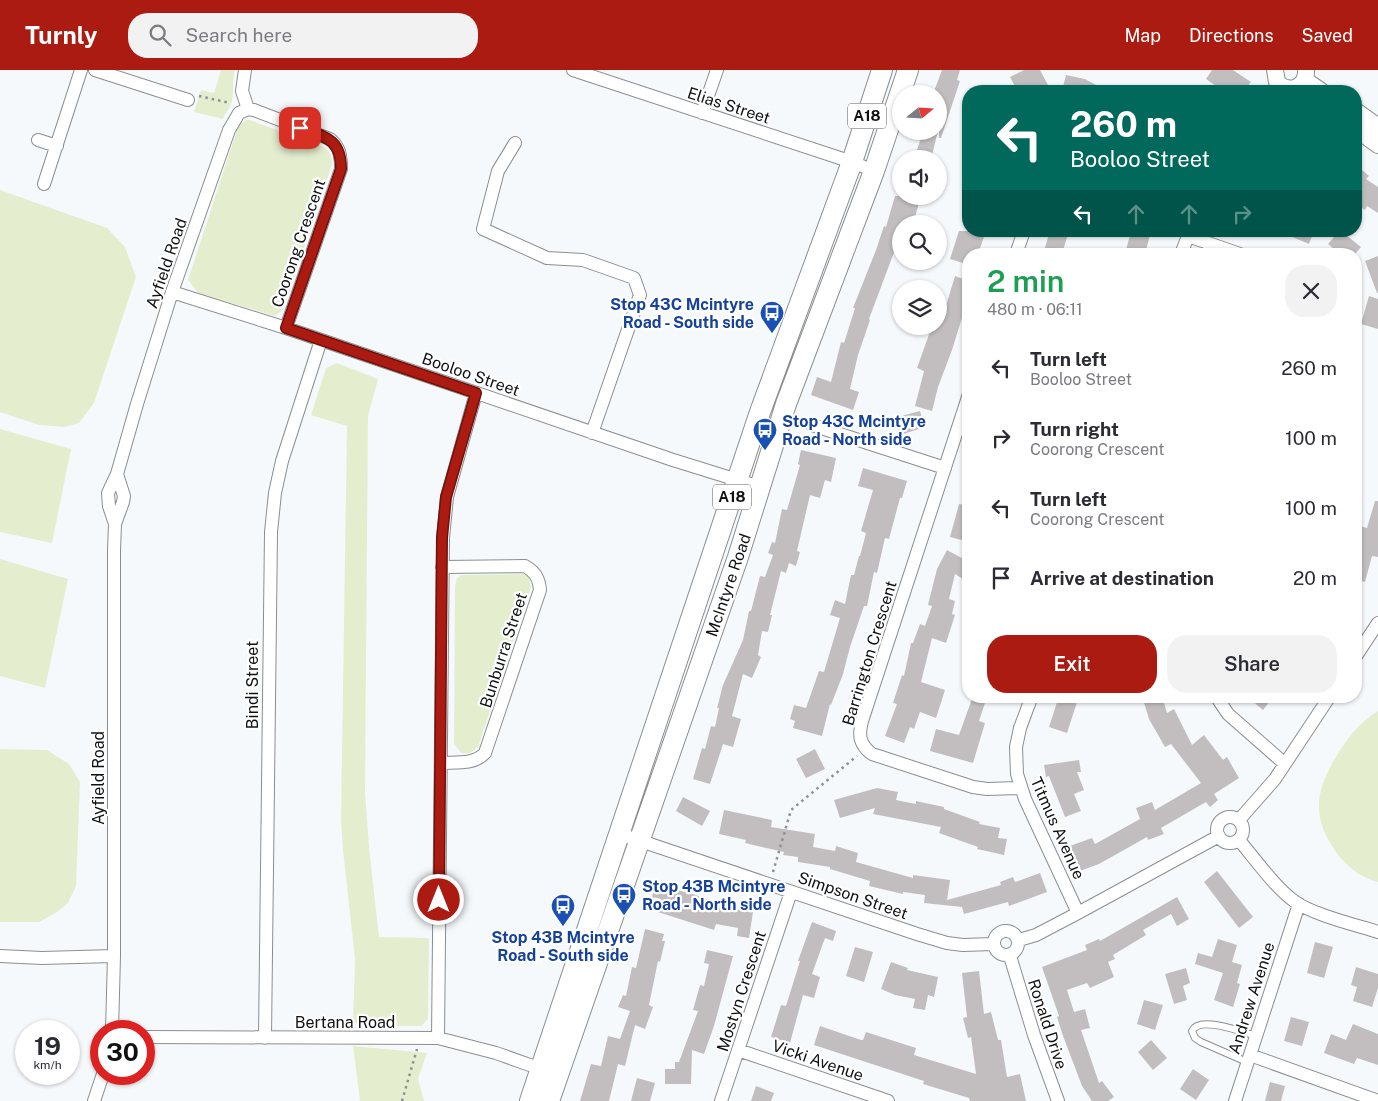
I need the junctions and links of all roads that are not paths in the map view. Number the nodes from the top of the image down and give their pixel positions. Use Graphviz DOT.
graph roads {
  1 [pos="81,70"];
  2 [pos="95,70"];
  3 [pos="245,70"];
  4 [pos="573,70"];
  5 [pos="717,70"];
  6 [pos="882,70"];
  7 [pos="908,70"];
  8 [pos="1275,70"];
  9 [pos="1277,85"];
  10 [pos="188,100"];
  11 [pos="248,109"];
  12 [pos="702,113"];
  13 [pos="1362,116"];
  14 [pos="1378,127"];
  15 [pos="1362,133"];
  16 [pos="38,140"];
  17 [pos="515,143"];
  18 [pos="1378,145"];
  19 [pos="56,146"];
  20 [pos="852,162"];
  21 [pos="874,171"];
  22 [pos="44,184"];
  23 [pos="1197,237"];
  24 [pos="1225,248"];
  25 [pos="172,292"];
  26 [pos="286,328"];
  27 [pos="321,340"];
  28 [pos="476,393"];
  29 [pos="962,415"];
  30 [pos="812,425"];
  31 [pos="592,432"];
  32 [pos="944,468"];
  33 [pos="737,480"];
  34 [pos="760,487"];
  35 [pos="442,567"];
  36 [pos="1378,622"];
  37 [pos="1362,647"];
  38 [pos="1029,703"];
  39 [pos="1221,703"];
  40 [pos="1325,703"];
  41 [pos="440,763"];
  42 [pos="1285,764"];
  43 [pos="1021,788"];
  44 [pos="1239,820"];
  45 [pos="620,834"];
  46 [pos="1219,836"];
  47 [pos="1239,840"];
  48 [pos="640,842"];
  49 [pos="791,892"];
  50 [pos="1299,904"];
  51 [pos="1078,913"];
  52 [pos="1378,932"];
  53 [pos="1019,940"];
  54 [pos="993,944"];
  55 [pos="0,956"];
  56 [pos="114,956"];
  57 [pos="1010,956"];
  58 [pos="112,1020"];
  59 [pos="1256,1036"];
  60 [pos="155,1037"];
  61 [pos="265,1038"];
  62 [pos="438,1038"];
  63 [pos="738,1050"];
  64 [pos="1248,1058"];
  65 [pos="540,1069"];
  66 [pos="99,1085"];
  67 [pos="94,1101"];
  68 [pos="530,1101"];
  69 [pos="550,1101"];
  70 [pos="721,1101"];
  71 [pos="888,1101"];
  72 [pos="1058,1101"];
  73 [pos="1234,1101"];
  74 [pos="1378,1101"];
  1 -- 19 [label="street"];
  2 -- 10 [label="street"];
  3 -- 11 [label="street"];
  4 -- 12 [label="street, Elias Street"];
  5 -- 12 [label="street"];
  6 -- 20 [label="main road, McIntyre Road / A18"];
  7 -- 21 [label="main road, McIntyre Road / A18"];
  8 -- 9 [label="street"];
  11 -- 25 [label="street, Ayfield Road"];
  11 -- 26 [label="street, Coorong Crescent"];
  12 -- 20 [label="street, Elias Street"];
  13 -- 14 [label="street"];
  15 -- 18 [label="street"];
  16 -- 19 [label="street"];
  17 -- 31 [label="street"];
  19 -- 22 [label="street"];
  20 -- 21 [label="street, Elias Street"];
  20 -- 33 [label="main road, McIntyre Road / A18"];
  21 -- 34 [label="main road, McIntyre Road / A18"];
  23 -- 24 [label="street"];
  25 -- 26 [label="street, Booloo Street"];
  25 -- 56 [label="street, Ayfield Road"];
  26 -- 27 [label="street, Booloo Street"];
  27 -- 28 [label="street, Booloo Street"];
  27 -- 61 [label="street, Bindi Street"];
  28 -- 31 [label="street, Booloo Street"];
  28 -- 35 [label="street"];
  29 -- 32 [label="street, Barrington Crescent"];
  30 -- 32 [label="street"];
  31 -- 33 [label="street, Booloo Street"];
  32 -- 43 [label="street, Barrington Crescent"];
  33 -- 34 [label="street, Booloo Street"];
  33 -- 45 [label="main road, McIntyre Road / A18"];
  34 -- 48 [label="main road, McIntyre Road / A18"];
  35 -- 41 [label="street"];
  35 -- 41 [label="street, Bunburra Street"];
  36 -- 37 [label="street"];
  38 -- 43 [label="street, Titmus Avenue"];
  39 -- 42 [label="street"];
  40 -- 42 [label="street"];
  41 -- 62 [label="street"];
  42 -- 44 [label="street"];
  43 -- 51 [label="street, Titmus Avenue"];
  44 -- 46 [label="street"];
  44 -- 47 [label="street"];
  45 -- 48 [label="street, Simpson Street"];
  45 -- 65 [label="main road, McIntyre Road / A18"];
  46 -- 47 [label="street"];
  46 -- 51 [label="street"];
  47 -- 50 [label="street"];
  48 -- 49 [label="street, Simpson Street"];
  48 -- 69 [label="main road, McIntyre Road / A18"];
  49 -- 54 [label="street, Simpson Street"];
  49 -- 63 [label="street, Mostyn Crescent"];
  50 -- 52 [label="street"];
  50 -- 59 [label="street, Andrew Avenue"];
  51 -- 53 [label="street"];
  53 -- 54 [label="street"];
  53 -- 57 [label="street"];
  54 -- 57 [label="street"];
  55 -- 56 [label="street"];
  56 -- 58 [label="street, Ayfield Road"];
  57 -- 72 [label="street, Ronald Drive"];
  59 -- 64 [label="street, Andrew Avenue"];
  59 -- 64 [label="lane"];
  60 -- 61 [label="street, Bertana Road"];
  61 -- 62 [label="street, Bertana Road"];
  62 -- 65 [label="street, Bertana Road"];
  63 -- 70 [label="street, Mostyn Crescent"];
  63 -- 71 [label="street, Vicki Avenue"];
  64 -- 73 [label="street, Andrew Avenue"];
  64 -- 74 [label="street"];
  65 -- 68 [label="main road, McIntyre Road / A18"];
  66 -- 67 [label="street"];
}
